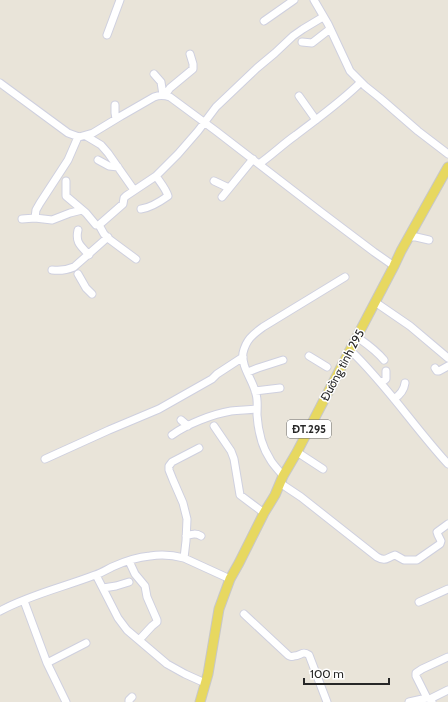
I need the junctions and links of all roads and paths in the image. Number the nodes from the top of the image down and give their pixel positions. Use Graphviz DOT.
graph roads {
  1 [pos="120,0"];
  2 [pos="294,0"];
  3 [pos="314,0"];
  4 [pos="323,17"];
  5 [pos="264,21"];
  6 [pos="330,29"];
  7 [pos="107,35"];
  8 [pos="302,42"];
  9 [pos="190,54"];
  10 [pos="154,74"];
  11 [pos="361,82"];
  12 [pos="0,83"];
  13 [pos="164,95"];
  14 [pos="299,96"];
  15 [pos="115,105"];
  16 [pos="116,119"];
  17 [pos="316,120"];
  18 [pos="204,122"];
  19 [pos="86,136"];
  20 [pos="78,137"];
  21 [pos="448,154"];
  22 [pos="98,160"];
  23 [pos="256,162"];
  24 [pos="118,167"];
  25 [pos="446,173"];
  26 [pos="156,176"];
  27 [pos="66,181"];
  28 [pos="214,181"];
  29 [pos="229,188"];
  30 [pos="134,190"];
  31 [pos="222,197"];
  32 [pos="141,209"];
  33 [pos="82,210"];
  34 [pos="35,218"];
  35 [pos="22,219"];
  36 [pos="99,225"];
  37 [pos="78,230"];
  38 [pos="409,237"];
  39 [pos="108,238"];
  40 [pos="429,240"];
  41 [pos="89,255"];
  42 [pos="136,259"];
  43 [pos="394,266"];
  44 [pos="52,270"];
  45 [pos="76,271"];
  46 [pos="345,277"];
  47 [pos="92,294"];
  48 [pos="375,302"];
  49 [pos="357,337"];
  50 [pos="350,350"];
  51 [pos="309,356"];
  52 [pos="243,358"];
  53 [pos="448,358"];
  54 [pos="283,360"];
  55 [pos="384,360"];
  56 [pos="448,366"];
  57 [pos="435,368"];
  58 [pos="332,370"];
  59 [pos="386,371"];
  60 [pos="248,372"];
  61 [pos="381,383"];
  62 [pos="405,383"];
  63 [pos="280,388"];
  64 [pos="255,391"];
  65 [pos="394,399"];
  66 [pos="257,409"];
  67 [pos="182,420"];
  68 [pos="188,426"];
  69 [pos="214,426"];
  70 [pos="172,435"];
  71 [pos="200,448"];
  72 [pos="298,452"];
  73 [pos="45,459"];
  74 [pos="448,464"];
  75 [pos="322,469"];
  76 [pos="282,479"];
  77 [pos="264,513"];
  78 [pos="448,524"];
  79 [pos="186,536"];
  80 [pos="201,536"];
  81 [pos="184,558"];
  82 [pos="130,561"];
  83 [pos="96,575"];
  84 [pos="230,579"];
  85 [pos="130,582"];
  86 [pos="103,588"];
  87 [pos="448,589"];
  88 [pos="24,601"];
  89 [pos="419,602"];
  90 [pos="0,611"];
  91 [pos="244,614"];
  92 [pos="139,640"];
  93 [pos="86,643"];
  94 [pos="448,657"];
  95 [pos="47,663"];
  96 [pos="205,682"];
  97 [pos="448,690"];
  98 [pos="430,700"];
  99 [pos="66,702"];
  100 [pos="200,702"];
  101 [pos="326,702"];
  102 [pos="408,702"];
  1 -- 7 [label="street"];
  2 -- 5 [label="street"];
  3 -- 4 [label="street"];
  4 -- 6 [label="street"];
  4 -- 18 [label="street"];
  6 -- 8 [label="street"];
  6 -- 11 [label="street"];
  9 -- 13 [label="street"];
  10 -- 13 [label="street"];
  11 -- 17 [label="street"];
  11 -- 21 [label="street"];
  12 -- 20 [label="street"];
  13 -- 16 [label="street"];
  13 -- 18 [label="street"];
  14 -- 17 [label="street"];
  15 -- 16 [label="street"];
  16 -- 19 [label="street"];
  17 -- 23 [label="street"];
  18 -- 23 [label="street"];
  18 -- 26 [label="street"];
  19 -- 20 [label="street"];
  19 -- 24 [label="street"];
  20 -- 34 [label="street"];
  22 -- 24 [label="street"];
  23 -- 29 [label="street"];
  23 -- 43 [label="street"];
  24 -- 30 [label="street"];
  25 -- 38 [label="main road, Đường tỉnh 295 / ĐT.295"];
  26 -- 30 [label="street"];
  26 -- 32 [label="street"];
  27 -- 33 [label="street"];
  28 -- 29 [label="street"];
  29 -- 31 [label="street"];
  30 -- 36 [label="street"];
  33 -- 34 [label="street"];
  33 -- 36 [label="street"];
  34 -- 35 [label="street"];
  36 -- 39 [label="street"];
  37 -- 41 [label="street"];
  38 -- 40 [label="street"];
  38 -- 43 [label="main road, Đường tỉnh 295 / ĐT.295"];
  39 -- 41 [label="street"];
  39 -- 42 [label="street"];
  41 -- 45 [label="street"];
  43 -- 48 [label="main road, Đường tỉnh 295 / ĐT.295"];
  44 -- 45 [label="street"];
  45 -- 47 [label="street"];
  46 -- 52 [label="street"];
  48 -- 49 [label="main road, Đường tỉnh 295 / ĐT.295"];
  48 -- 53 [label="street"];
  49 -- 50 [label="main road, Đường tỉnh 295 / ĐT.295"];
  49 -- 55 [label="street"];
  50 -- 58 [label="main road, Đường tỉnh 295 / ĐT.295"];
  50 -- 61 [label="street"];
  51 -- 58 [label="street"];
  52 -- 60 [label="street"];
  52 -- 73 [label="street"];
  54 -- 60 [label="street"];
  56 -- 57 [label="street"];
  58 -- 72 [label="main road, Đường tỉnh 295 / ĐT.295"];
  59 -- 61 [label="street"];
  60 -- 64 [label="street"];
  61 -- 65 [label="street"];
  62 -- 65 [label="street"];
  63 -- 64 [label="street"];
  64 -- 66 [label="street"];
  65 -- 74 [label="street"];
  66 -- 68 [label="street"];
  66 -- 76 [label="street"];
  67 -- 68 [label="street"];
  68 -- 70 [label="street"];
  69 -- 77 [label="street"];
  71 -- 79 [label="street"];
  72 -- 75 [label="street"];
  72 -- 76 [label="main road, Đường tỉnh 295 / ĐT.295"];
  76 -- 77 [label="main road, Đường tỉnh 295 / ĐT.295"];
  76 -- 78 [label="street"];
  77 -- 84 [label="main road, Đường tỉnh 295 / ĐT.295"];
  79 -- 80 [label="street"];
  79 -- 81 [label="street"];
  81 -- 82 [label="street"];
  81 -- 84 [label="street"];
  82 -- 83 [label="street"];
  82 -- 92 [label="street"];
  83 -- 86 [label="street"];
  83 -- 88 [label="street"];
  84 -- 96 [label="main road, Đường tỉnh 295 / ĐT.295"];
  85 -- 86 [label="street"];
  86 -- 92 [label="street"];
  87 -- 89 [label="street"];
  88 -- 90 [label="street"];
  88 -- 95 [label="street"];
  91 -- 101 [label="street"];
  92 -- 96 [label="street"];
  93 -- 95 [label="street"];
  94 -- 98 [label="street"];
  95 -- 99 [label="street"];
  96 -- 100 [label="main road, Đường tỉnh 295 / ĐT.295"];
  97 -- 98 [label="street"];
  98 -- 102 [label="street"];
}
